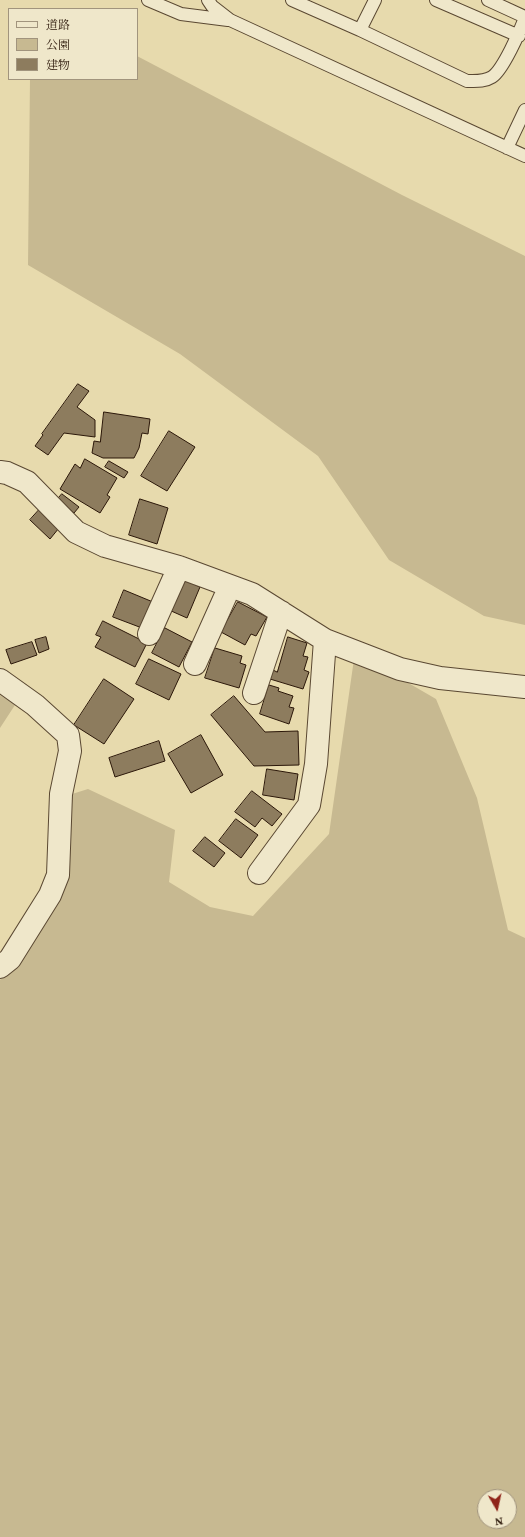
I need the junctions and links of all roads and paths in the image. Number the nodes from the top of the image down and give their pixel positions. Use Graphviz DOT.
graph roads {
  1 [pos="148,0"];
  2 [pos="208,0"];
  3 [pos="292,0"];
  4 [pos="375,0"];
  5 [pos="436,0"];
  6 [pos="488,0"];
  7 [pos="313,4"];
  8 [pos="525,18"];
  9 [pos="230,20"];
  10 [pos="360,30"];
  11 [pos="519,36"];
  12 [pos="525,110"];
  13 [pos="507,148"];
  14 [pos="525,156"];
  15 [pos="0,472"];
  16 [pos="179,567"];
  17 [pos="230,586"];
  18 [pos="281,612"];
  19 [pos="149,634"];
  20 [pos="325,640"];
  21 [pos="195,664"];
  22 [pos="0,680"];
  23 [pos="525,687"];
  24 [pos="254,693"];
  25 [pos="259,873"];
  26 [pos="0,968"];
  1 -- 9 [label="lane"];
  2 -- 9 [label="lane"];
  3 -- 7 [label="lane"];
  4 -- 10 [label="lane"];
  5 -- 11 [label="lane"];
  6 -- 8 [label="lane"];
  7 -- 10 [label="lane"];
  8 -- 11 [label="lane"];
  9 -- 13 [label="lane"];
  10 -- 11 [label="lane"];
  12 -- 13 [label="lane"];
  13 -- 14 [label="lane"];
  15 -- 16 [label="street"];
  16 -- 17 [label="street"];
  16 -- 19 [label="street"];
  17 -- 18 [label="street"];
  17 -- 21 [label="street"];
  18 -- 20 [label="street"];
  18 -- 24 [label="street"];
  20 -- 23 [label="street"];
  20 -- 25 [label="street"];
  22 -- 26 [label="street"];
}
